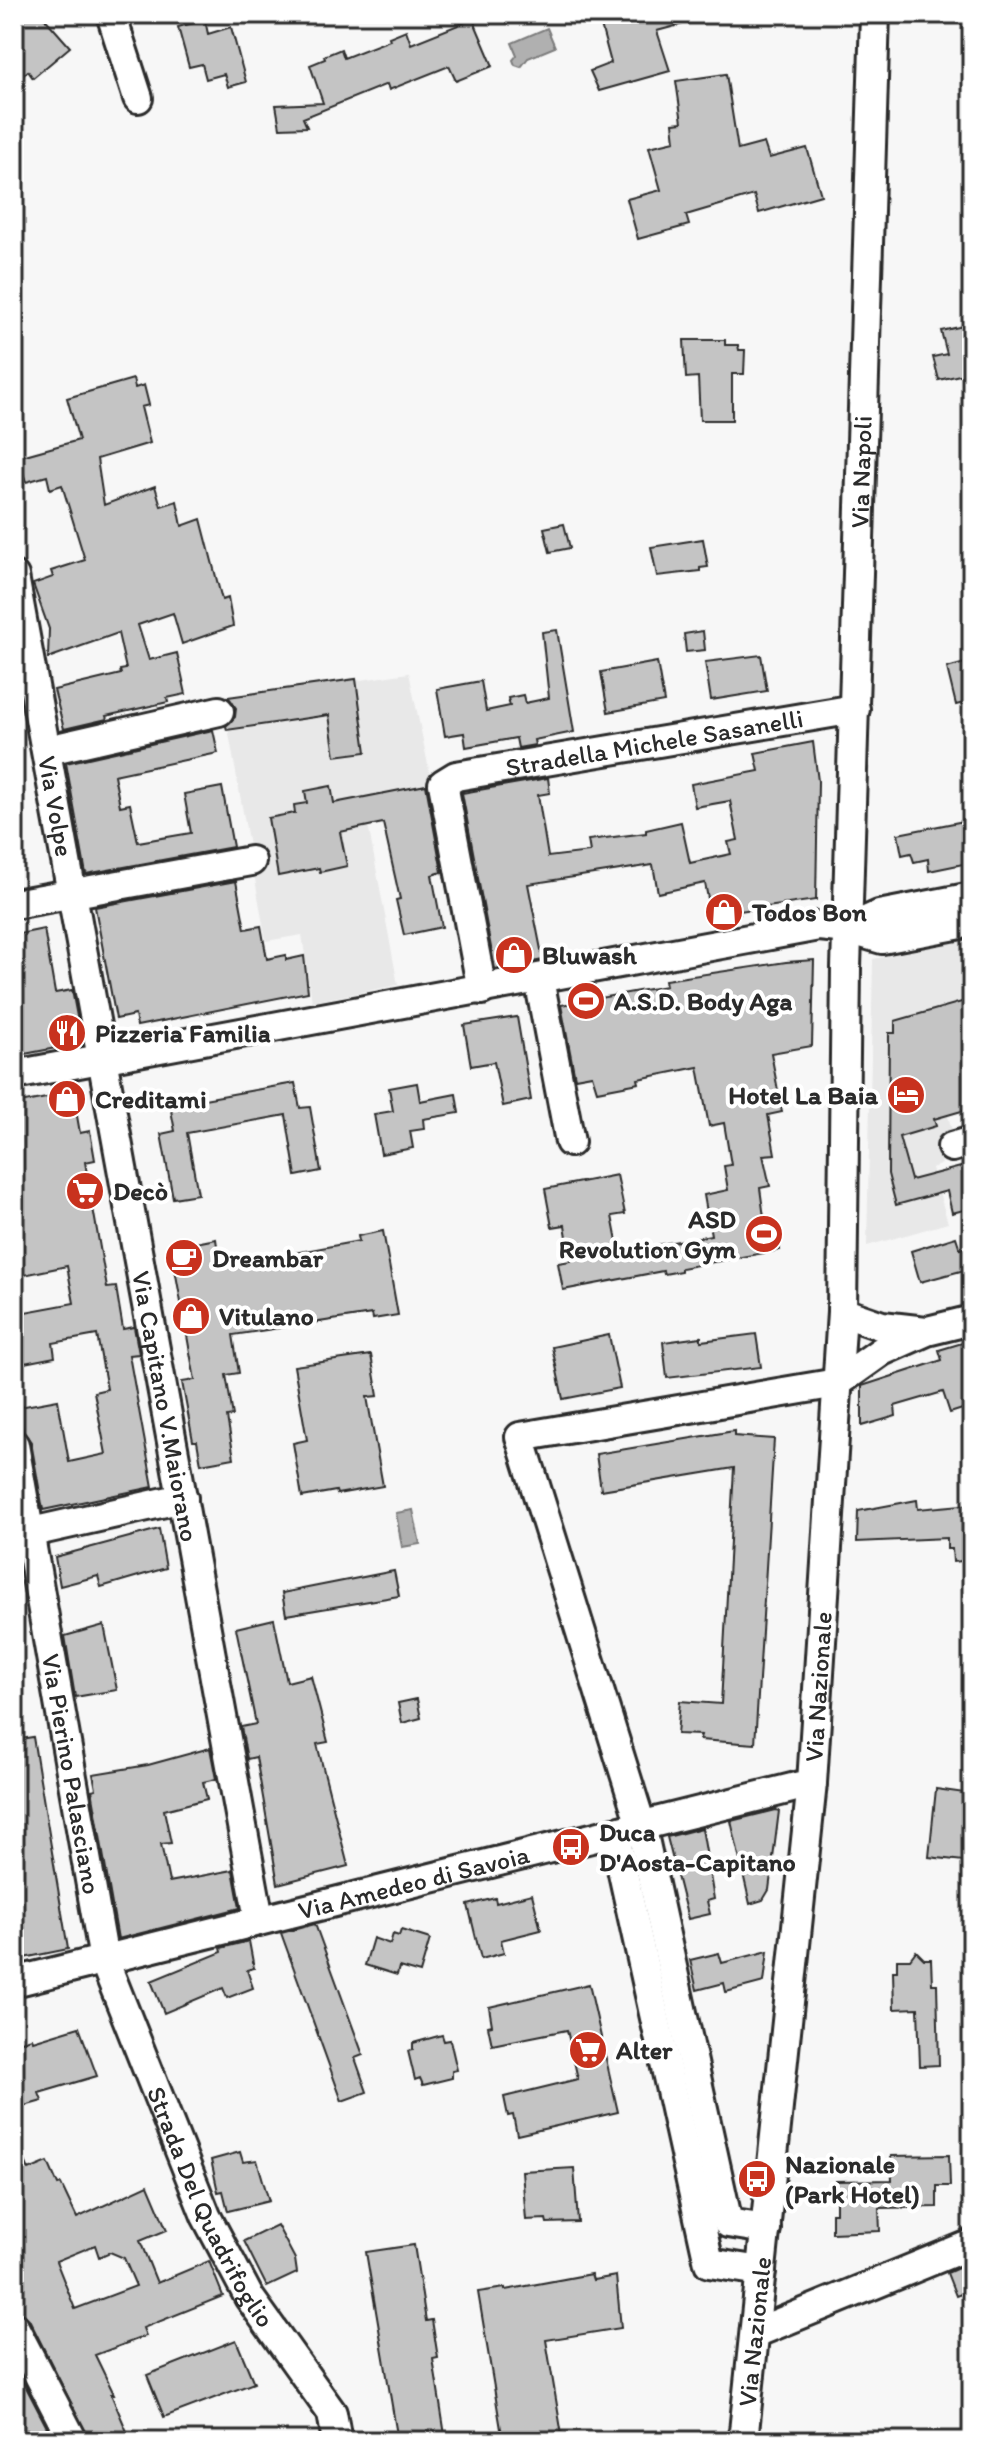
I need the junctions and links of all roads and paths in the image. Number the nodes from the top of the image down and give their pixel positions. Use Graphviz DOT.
graph roads {
  1 [pos="111,14"];
  2 [pos="875,14"];
  3 [pos="138,98"];
  4 [pos="14,576"];
  5 [pos="22,666"];
  6 [pos="855,709"];
  7 [pos="219,711"];
  8 [pos="48,750"];
  9 [pos="251,861"];
  10 [pos="73,894"];
  11 [pos="972,897"];
  12 [pos="14,904"];
  13 [pos="972,922"];
  14 [pos="848,929"];
  15 [pos="539,979"];
  16 [pos="482,990"];
  17 [pos="104,1058"];
  18 [pos="14,1075"];
  19 [pos="570,1142"];
  20 [pos="842,1312"];
  21 [pos="972,1320"];
  22 [pos="927,1331"];
  23 [pos="837,1383"];
  24 [pos="14,1445"];
  25 [pos="183,1498"];
  26 [pos="22,1533"];
  27 [pos="812,1783"];
  28 [pos="628,1828"];
  29 [pos="259,1919"];
  30 [pos="104,1960"];
  31 [pos="14,1982"];
  32 [pos="766,2229"];
  33 [pos="972,2244"];
  34 [pos="761,2271"];
  35 [pos="14,2327"];
  36 [pos="755,2333"];
  37 [pos="73,2441"];
  38 [pos="337,2441"];
  39 [pos="743,2441"];
  1 -- 3 [label="street"];
  2 -- 6 [label="street, Via Napoli"];
  4 -- 5 [label="street, Via Volpe"];
  5 -- 8 [label="street, Via Volpe"];
  6 -- 14 [label="street, Via Napoli"];
  6 -- 16 [label="street, Stradella Michele Sasanelli"];
  7 -- 8 [label="street"];
  8 -- 10 [label="street, Via Volpe"];
  9 -- 10 [label="street"];
  10 -- 12 [label="street"];
  10 -- 17 [label="street, Via Capitano V.Maiorano"];
  11 -- 14 [label="street"];
  13 -- 14 [label="street"];
  14 -- 15 [label="street"];
  14 -- 20 [label="street, Via Nazionale"];
  15 -- 16 [label="street"];
  15 -- 19 [label="street"];
  16 -- 17 [label="street"];
  17 -- 18 [label="street"];
  17 -- 25 [label="street, Via Capitano V.Maiorano"];
  20 -- 22 [label="street"];
  20 -- 23 [label="street, Via Nazionale"];
  21 -- 22 [label="street"];
  22 -- 23 [label="street"];
  23 -- 27 [label="street, Via Nazionale"];
  23 -- 28 [label="street"];
  24 -- 26 [label="street, Via Pierino Palasciano"];
  25 -- 26 [label="street"];
  25 -- 29 [label="street, Via Capitano V.Maiorano"];
  26 -- 30 [label="street, Via Pierino Palasciano"];
  27 -- 28 [label="street, Via Amedeo di Savoia"];
  27 -- 32 [label="street, Via Nazionale"];
  28 -- 29 [label="street, Via Amedeo di Savoia"];
  28 -- 32 [label="street"];
  28 -- 34 [label="street"];
  29 -- 30 [label="street, Via Amedeo di Savoia"];
  30 -- 31 [label="street, Via Amedeo di Savoia"];
  30 -- 38 [label="street, Strada Del Quadrifoglio"];
  32 -- 34 [label="street, Via Nazionale"];
  33 -- 36 [label="street"];
  34 -- 36 [label="street, Via Nazionale"];
  35 -- 37 [label="street"];
  36 -- 39 [label="street, Via Nazionale"];
}
